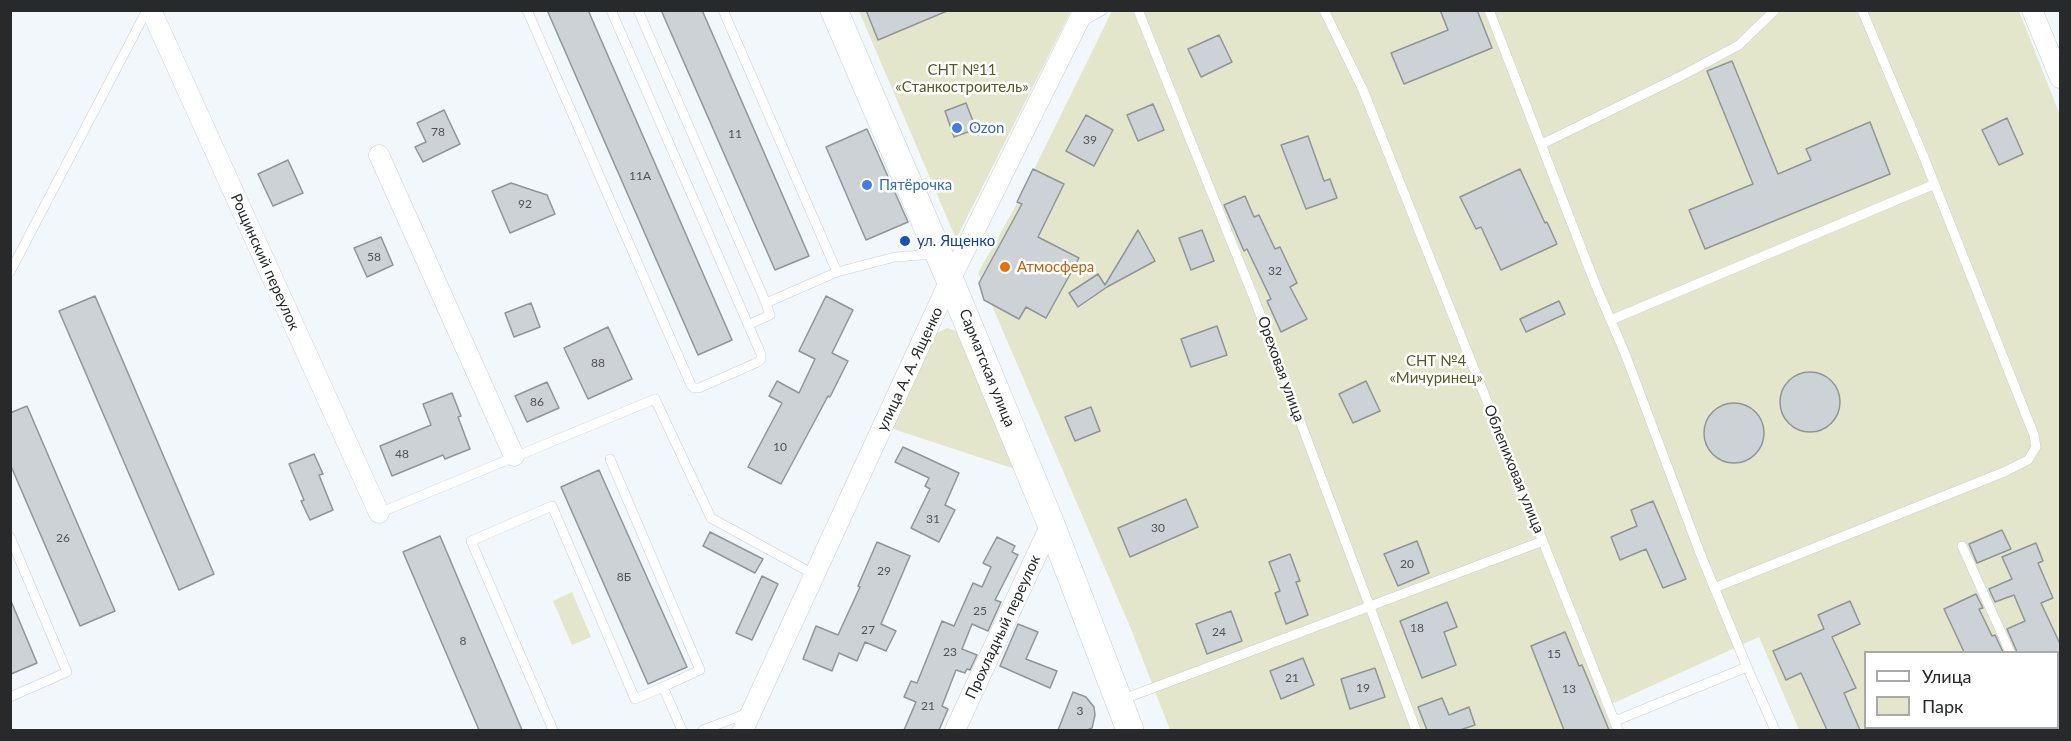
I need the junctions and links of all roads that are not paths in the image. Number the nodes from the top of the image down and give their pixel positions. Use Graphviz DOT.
graph roads {
  1 [pos="149,10"];
  2 [pos="527,10"];
  3 [pos="611,10"];
  4 [pos="638,10"];
  5 [pos="723,10"];
  6 [pos="834,10"];
  7 [pos="1103,10"];
  8 [pos="1138,10"];
  9 [pos="1324,10"];
  10 [pos="1489,10"];
  11 [pos="1775,10"];
  12 [pos="1862,10"];
  13 [pos="2032,10"];
  14 [pos="1080,17"];
  15 [pos="2061,78"];
  16 [pos="1542,144"];
  17 [pos="379,155"];
  18 [pos="1935,184"];
  19 [pos="939,254"];
  20 [pos="10,272"];
  21 [pos="837,272"];
  22 [pos="950,280"];
  23 [pos="766,303"];
  24 [pos="1611,320"];
  25 [pos="748,325"];
  26 [pos="514,456"];
  27 [pos="610,459"];
  28 [pos="379,513"];
  29 [pos="1051,524"];
  30 [pos="10,537"];
  31 [pos="1543,542"];
  32 [pos="1962,546"];
  33 [pos="815,575"];
  34 [pos="1714,588"];
  35 [pos="1369,608"];
  36 [pos="2010,651"];
  37 [pos="1747,667"];
  38 [pos="663,687"];
  39 [pos="10,697"];
  40 [pos="1119,700"];
  41 [pos="752,711"];
  42 [pos="1616,726"];
  43 [pos="552,730"];
  44 [pos="682,730"];
  45 [pos="703,730"];
  46 [pos="743,730"];
  47 [pos="955,730"];
  48 [pos="1130,730"];
  49 [pos="1416,730"];
  50 [pos="1775,730"];
  1 -- 20 [label="lane"];
  1 -- 28 [label="street, Рощинский переулок"];
  2 -- 25 [label="lane"];
  3 -- 25 [label="lane"];
  4 -- 23 [label="lane"];
  5 -- 21 [label="lane"];
  6 -- 19 [label="main road, Сарматская улица"];
  7 -- 14 [label="lane"];
  8 -- 35 [label="lane, Ореховая улица"];
  9 -- 31 [label="lane, Облепиховая улица"];
  10 -- 16 [label="lane"];
  11 -- 16 [label="lane"];
  12 -- 18 [label="lane"];
  13 -- 15 [label="street"];
  14 -- 22 [label="street, улица А. А. Ященко"];
  16 -- 24 [label="lane"];
  17 -- 26 [label="street"];
  18 -- 24 [label="lane"];
  18 -- 34 [label="lane"];
  19 -- 21 [label="lane"];
  19 -- 22 [label="main road, Сарматская улица"];
  21 -- 23 [label="lane"];
  22 -- 29 [label="main road, Сарматская улица"];
  22 -- 33 [label="street, улица А. А. Ященко"];
  23 -- 25 [label="lane"];
  24 -- 34 [label="lane"];
  26 -- 28 [label="lane"];
  26 -- 33 [label="lane"];
  27 -- 38 [label="lane"];
  29 -- 40 [label="main road, Сарматская улица"];
  29 -- 47 [label="street, Прохладный переулок"];
  30 -- 39 [label="lane"];
  31 -- 35 [label="lane"];
  31 -- 42 [label="lane, Облепиховая улица"];
  32 -- 36 [label="lane"];
  33 -- 41 [label="street, улица А. А. Ященко"];
  34 -- 37 [label="lane"];
  35 -- 40 [label="lane"];
  35 -- 49 [label="lane, Ореховая улица"];
  37 -- 42 [label="lane"];
  37 -- 50 [label="lane"];
  38 -- 43 [label="lane"];
  38 -- 44 [label="lane"];
  40 -- 48 [label="main road, Сарматская улица"];
  41 -- 45 [label="lane"];
  41 -- 46 [label="street, улица А. А. Ященко"];
}
